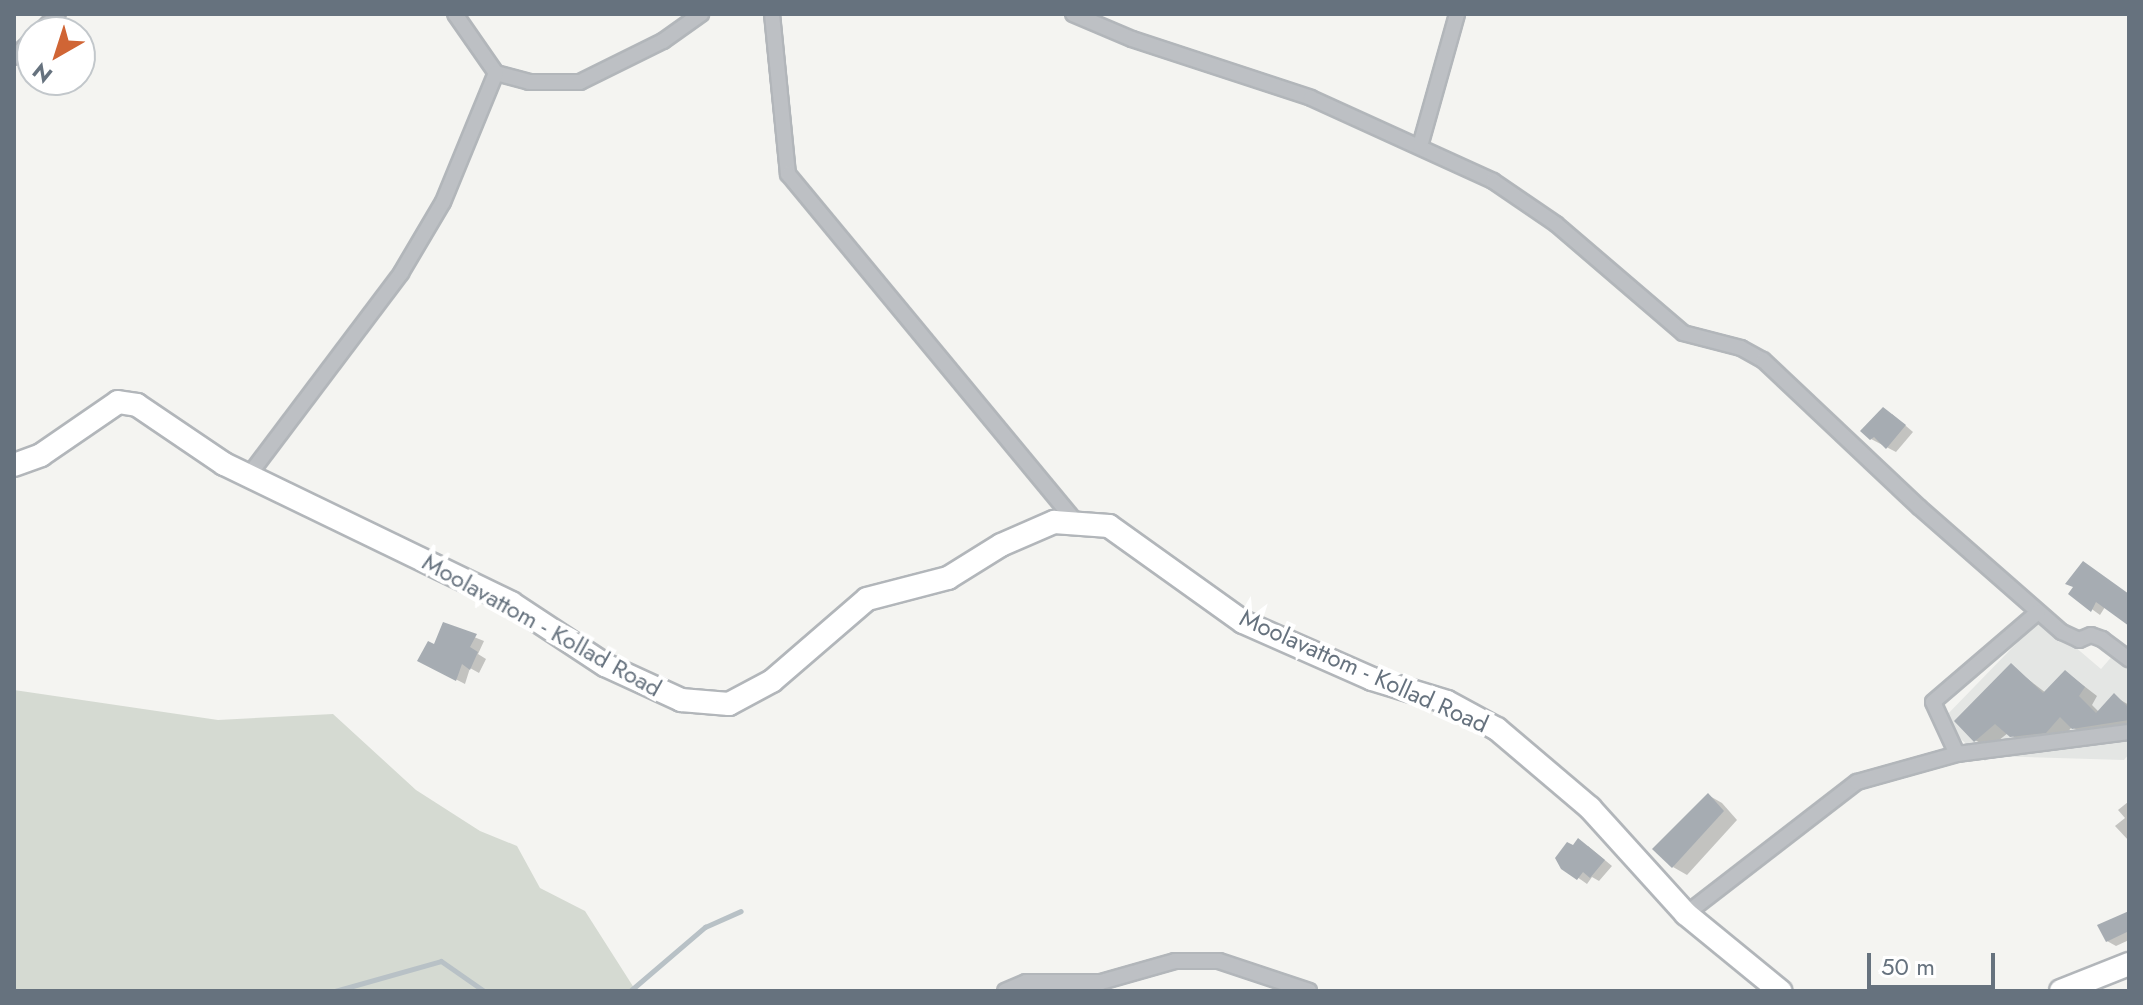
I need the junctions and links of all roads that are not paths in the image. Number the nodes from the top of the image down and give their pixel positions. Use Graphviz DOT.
graph roads {
  1 [pos="455,14"];
  2 [pos="701,14"];
  3 [pos="772,14"];
  4 [pos="1073,14"];
  5 [pos="1457,14"];
  6 [pos="496,73"];
  7 [pos="1420,146"];
  8 [pos="14,465"];
  9 [pos="249,475"];
  10 [pos="1079,524"];
  11 [pos="2038,612"];
  12 [pos="2129,659"];
  13 [pos="2129,732"];
  14 [pos="1957,754"];
  15 [pos="1686,914"];
  16 [pos="2129,964"];
  17 [pos="1005,991"];
  18 [pos="1309,991"];
  19 [pos="1780,991"];
  20 [pos="2061,991"];
  1 -- 6 [label="street"];
  2 -- 6 [label="street"];
  3 -- 10 [label="street"];
  4 -- 7 [label="street"];
  5 -- 7 [label="street"];
  6 -- 9 [label="street"];
  7 -- 11 [label="street"];
  8 -- 9 [label="main road, Moolavattom - Kollad Road"];
  9 -- 10 [label="main road, Moolavattom - Kollad Road"];
  10 -- 15 [label="main road, Moolavattom - Kollad Road"];
  11 -- 12 [label="street"];
  11 -- 14 [label="street"];
  13 -- 14 [label="street"];
  14 -- 15 [label="street"];
  15 -- 19 [label="main road, Moolavattom - Kollad Road"];
  16 -- 20 [label="main road"];
  17 -- 18 [label="street"];
}
